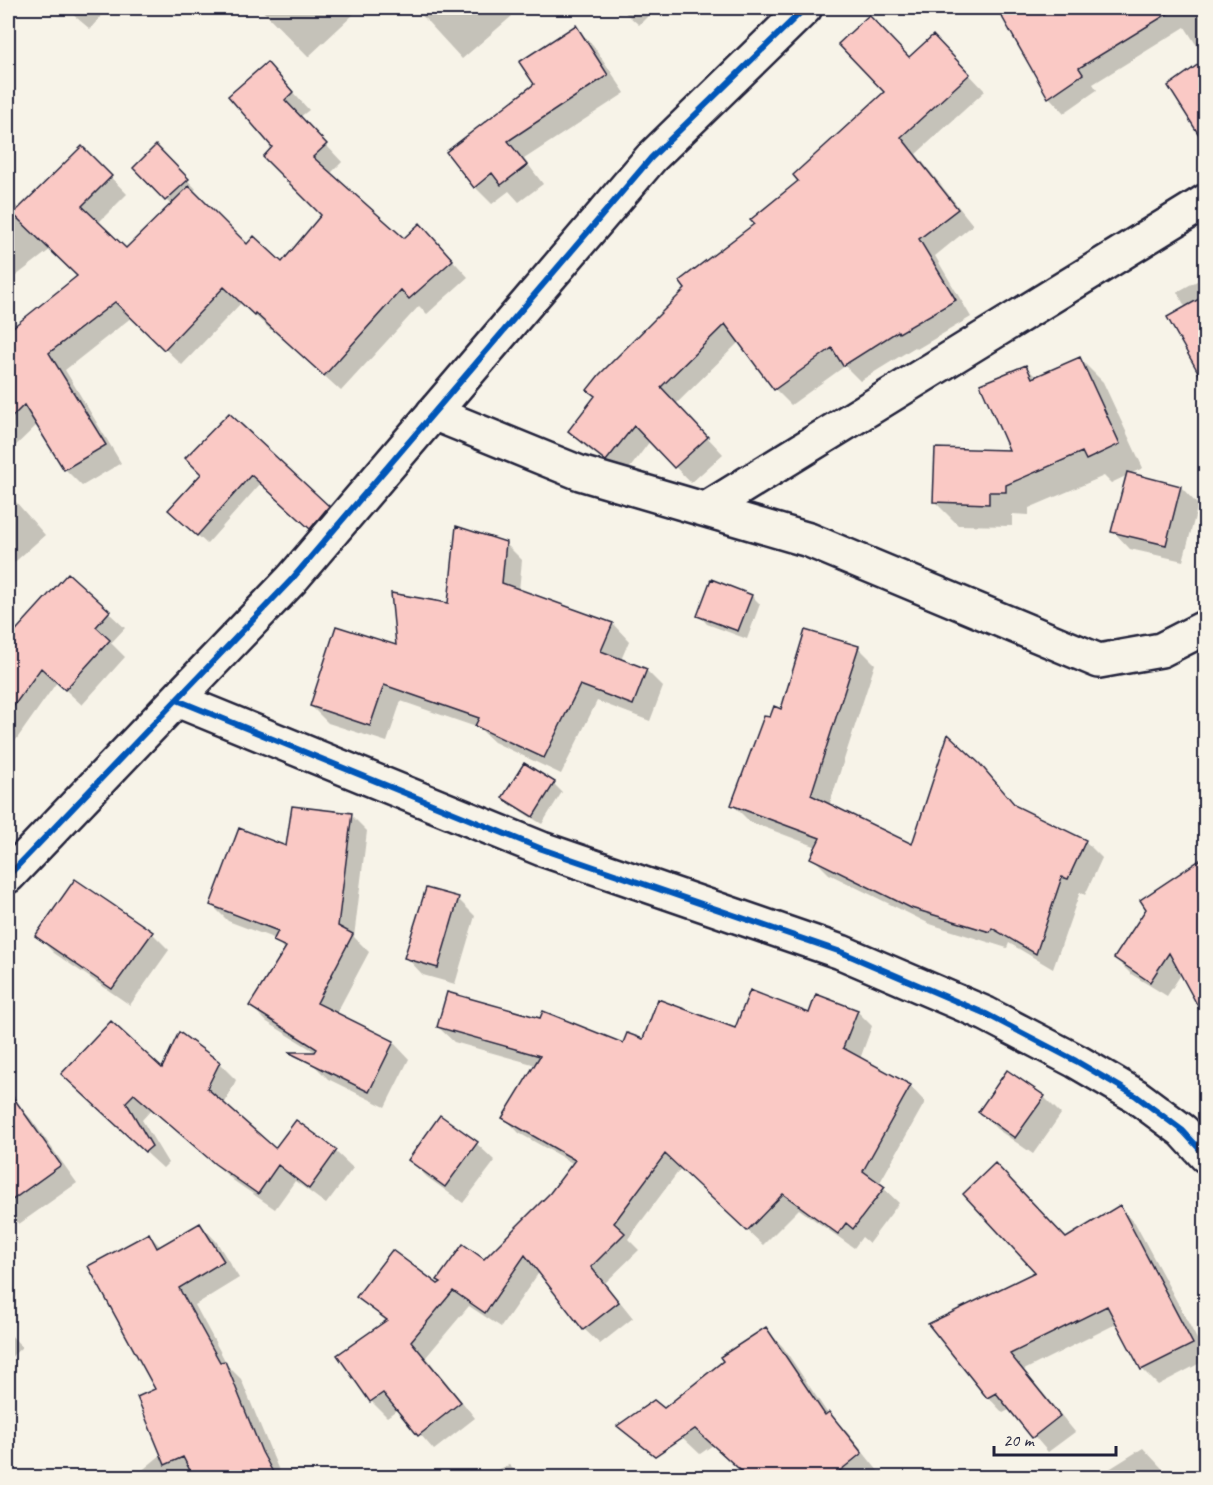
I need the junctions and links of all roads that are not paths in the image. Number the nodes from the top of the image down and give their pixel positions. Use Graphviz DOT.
graph roads {
  1 [pos="805,8"];
  2 [pos="1206,201"];
  3 [pos="433,413"];
  4 [pos="706,509"];
  5 [pos="1206,627"];
  6 [pos="177,700"];
  7 [pos="8,876"];
  8 [pos="1206,1156"];
  1 -- 3 [label="street"];
  2 -- 4 [label="street"];
  3 -- 4 [label="street"];
  3 -- 6 [label="street"];
  4 -- 5 [label="street"];
  6 -- 7 [label="street"];
  6 -- 8 [label="street"];
}
